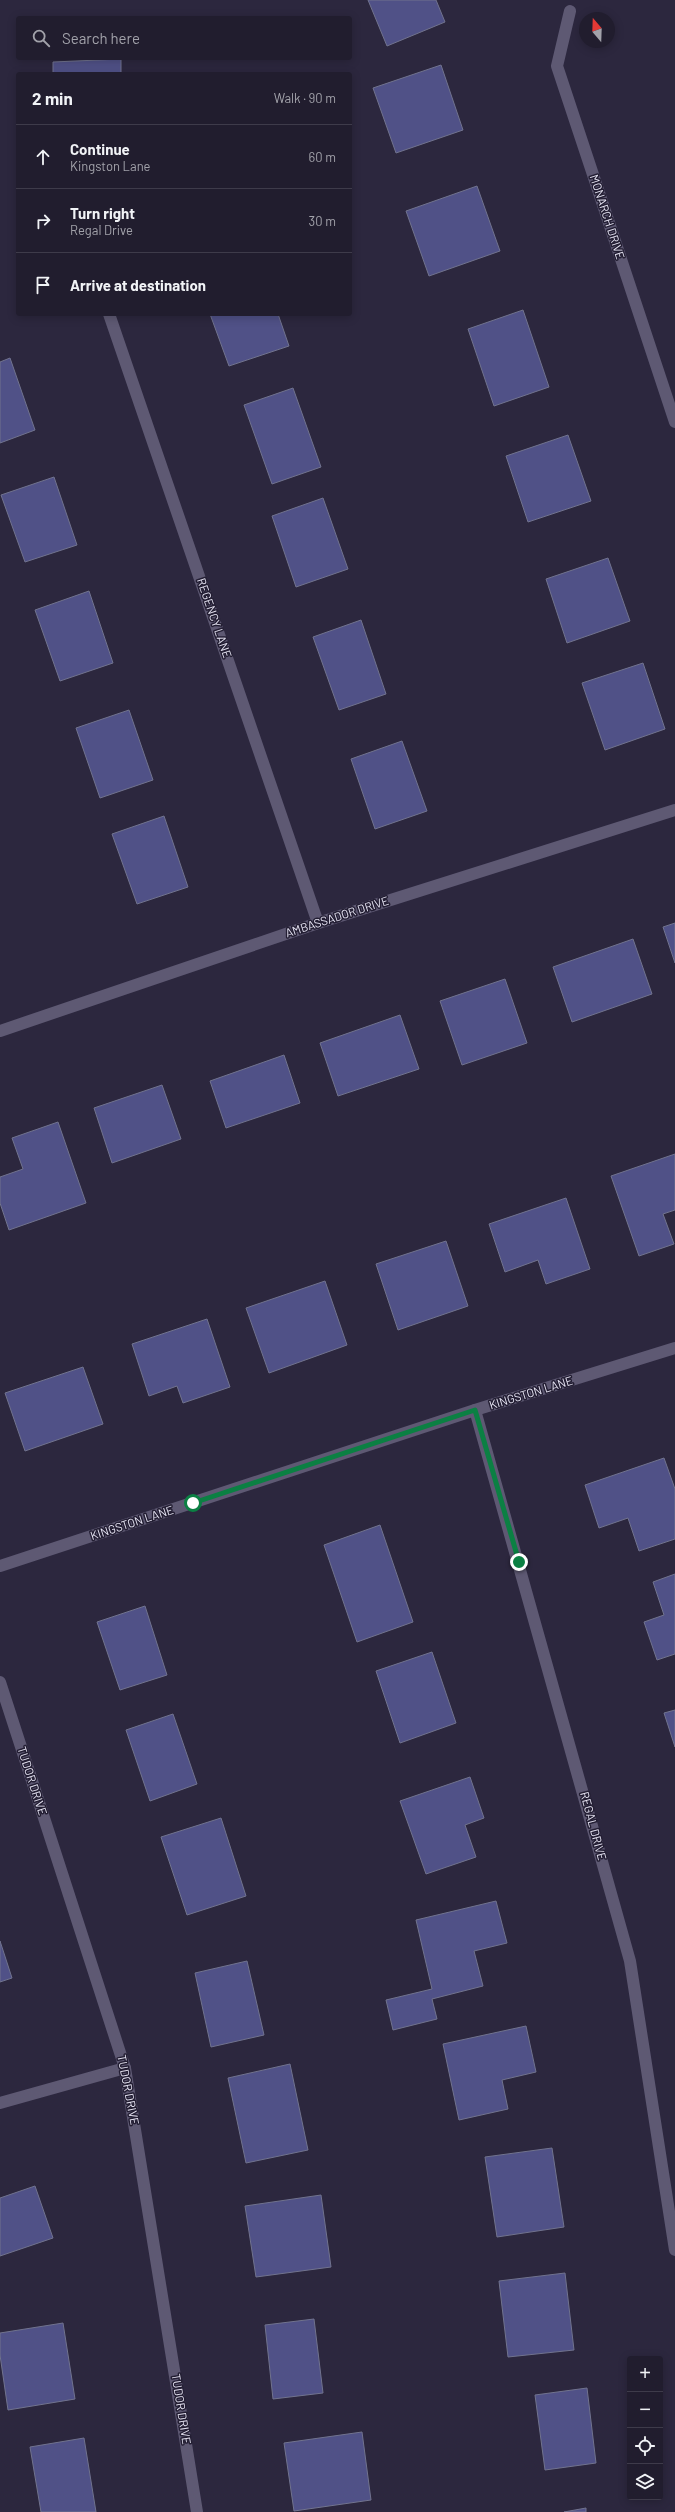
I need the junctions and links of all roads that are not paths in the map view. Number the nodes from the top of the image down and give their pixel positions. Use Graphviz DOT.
graph roads {
  1 [pos="570,11"];
  2 [pos="110,316"];
  3 [pos="675,422"];
  4 [pos="675,810"];
  5 [pos="318,923"];
  6 [pos="0,1031"];
  7 [pos="675,1348"];
  8 [pos="475,1410"];
  9 [pos="0,1566"];
  10 [pos="0,1682"];
  11 [pos="125,2068"];
  12 [pos="0,2104"];
  13 [pos="675,2250"];
  14 [pos="197,2512"];
  1 -- 3 [label="street, MONARCH DRIVE"];
  2 -- 5 [label="street, REGENCY LANE"];
  4 -- 5 [label="street, AMBASSADOR DRIVE"];
  5 -- 6 [label="street, AMBASSADOR DRIVE"];
  7 -- 8 [label="street, KINGSTON LANE"];
  8 -- 9 [label="street, KINGSTON LANE"];
  8 -- 13 [label="street, REGAL DRIVE"];
  10 -- 11 [label="street, TUDOR DRIVE"];
  11 -- 12 [label="street"];
  11 -- 14 [label="street, TUDOR DRIVE"];
}
